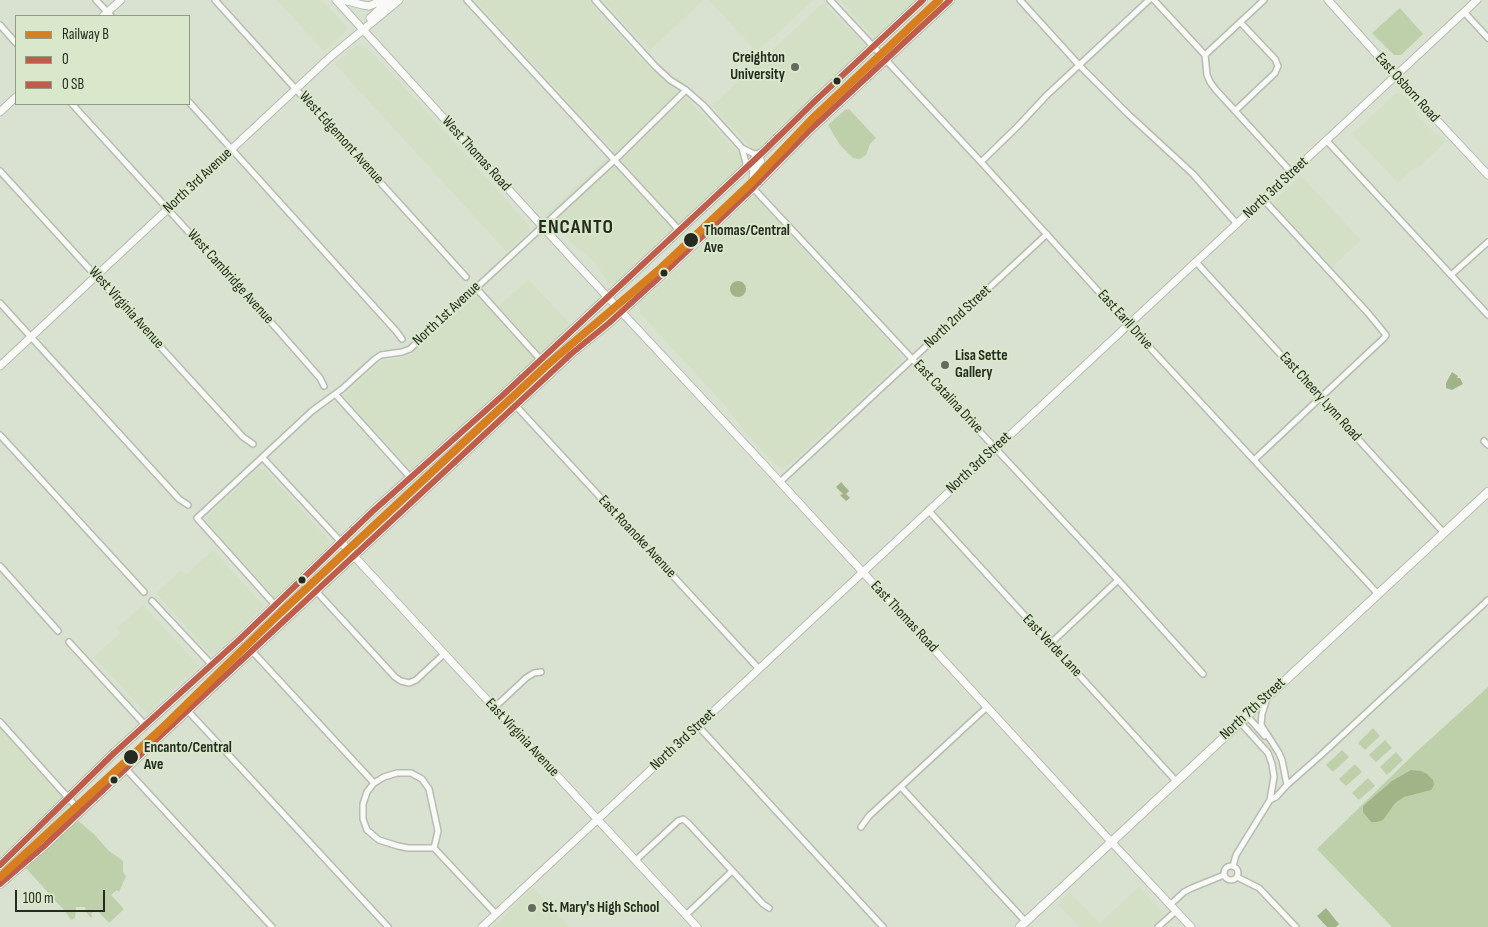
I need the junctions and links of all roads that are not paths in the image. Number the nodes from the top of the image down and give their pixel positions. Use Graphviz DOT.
graph roads {
  1 [pos="96,0"];
  2 [pos="121,0"];
  3 [pos="215,0"];
  4 [pos="336,0"];
  5 [pos="343,0"];
  6 [pos="383,0"];
  7 [pos="389,0"];
  8 [pos="399,0"];
  9 [pos="467,0"];
  10 [pos="595,0"];
  11 [pos="830,0"];
  12 [pos="923,0"];
  13 [pos="950,0"];
  14 [pos="1020,0"];
  15 [pos="1148,0"];
  16 [pos="1154,0"];
  17 [pos="1264,0"];
  18 [pos="1328,0"];
  19 [pos="1477,0"];
  20 [pos="1464,12"];
  21 [pos="107,15"];
  22 [pos="1240,22"];
  23 [pos="0,25"];
  24 [pos="362,28"];
  25 [pos="1488,38"];
  26 [pos="15,42"];
  27 [pos="873,46"];
  28 [pos="1205,55"];
  29 [pos="886,60"];
  30 [pos="1079,65"];
  31 [pos="1396,76"];
  32 [pos="296,89"];
  33 [pos="686,90"];
  34 [pos="15,98"];
  35 [pos="190,103"];
  36 [pos="73,105"];
  37 [pos="1235,111"];
  38 [pos="0,112"];
  39 [pos="779,136"];
  40 [pos="1327,140"];
  41 [pos="742,148"];
  42 [pos="232,149"];
  43 [pos="764,151"];
  44 [pos="614,160"];
  45 [pos="981,162"];
  46 [pos="745,169"];
  47 [pos="0,171"];
  48 [pos="1292,173"];
  49 [pos="1488,175"];
  50 [pos="753,188"];
  51 [pos="1264,199"];
  52 [pos="168,209"];
  53 [pos="1237,224"];
  54 [pos="542,226"];
  55 [pos="679,230"];
  56 [pos="1048,234"];
  57 [pos="1488,242"];
  58 [pos="1196,262"];
  59 [pos="1451,275"];
  60 [pos="97,276"];
  61 [pos="466,277"];
  62 [pos="476,288"];
  63 [pos="608,297"];
  64 [pos="0,303"];
  65 [pos="619,309"];
  66 [pos="1488,316"];
  67 [pos="1128,324"];
  68 [pos="31,337"];
  69 [pos="402,339"];
  70 [pos="540,359"];
  71 [pos="913,359"];
  72 [pos="0,366"];
  73 [pos="324,386"];
  74 [pos="336,395"];
  75 [pos="1320,398"];
  76 [pos="516,406"];
  77 [pos="0,435"];
  78 [pos="253,444"];
  79 [pos="995,448"];
  80 [pos="263,458"];
  81 [pos="1254,460"];
  82 [pos="410,477"];
  83 [pos="780,482"];
  84 [pos="1488,492"];
  85 [pos="188,505"];
  86 [pos="928,510"];
  87 [pos="1444,533"];
  88 [pos="341,542"];
  89 [pos="353,556"];
  90 [pos="0,566"];
  91 [pos="862,572"];
  92 [pos="1118,580"];
  93 [pos="316,590"];
  94 [pos="144,592"];
  95 [pos="1378,594"];
  96 [pos="1488,600"];
  97 [pos="152,601"];
  98 [pos="276,605"];
  99 [pos="58,631"];
  100 [pos="69,642"];
  101 [pos="1050,644"];
  102 [pos="252,651"];
  103 [pos="444,654"];
  104 [pos="212,665"];
  105 [pos="758,668"];
  106 [pos="542,672"];
  107 [pos="1203,674"];
  108 [pos="1268,696"];
  109 [pos="987,707"];
  110 [pos="494,708"];
  111 [pos="188,711"];
  112 [pos="1246,716"];
  113 [pos="0,722"];
  114 [pos="1240,722"];
  115 [pos="145,725"];
  116 [pos="698,726"];
  117 [pos="1270,739"];
  118 [pos="1280,755"];
  119 [pos="1270,759"];
  120 [pos="126,769"];
  121 [pos="1284,776"];
  122 [pos="1274,777"];
  123 [pos="1176,780"];
  124 [pos="374,783"];
  125 [pos="1286,785"];
  126 [pos="901,787"];
  127 [pos="68,798"];
  128 [pos="1270,800"];
  129 [pos="81,812"];
  130 [pos="597,819"];
  131 [pos="861,827"];
  132 [pos="1111,842"];
  133 [pos="434,848"];
  134 [pos="636,860"];
  135 [pos="0,865"];
  136 [pos="1233,866"];
  137 [pos="732,871"];
  138 [pos="1224,875"];
  139 [pos="1237,877"];
  140 [pos="0,884"];
  141 [pos="1170,905"];
  142 [pos="769,908"];
  143 [pos="1176,911"];
  144 [pos="496,914"];
  145 [pos="686,915"];
  146 [pos="1023,924"];
  147 [pos="272,927"];
  148 [pos="388,927"];
  149 [pos="482,927"];
  150 [pos="697,927"];
  151 [pos="883,927"];
  152 [pos="1158,927"];
  153 [pos="1191,927"];
  154 [pos="1296,927"];
  1 -- 21 [label="street"];
  2 -- 21 [label="street"];
  3 -- 32 [label="street, West Edgemont Avenue"];
  4 -- 24 [label="street, West Thomas Road"];
  5 -- 6 [label="street"];
  7 -- 24 [label="street"];
  8 -- 24 [label="street, North 3rd Avenue"];
  9 -- 44 [label="street"];
  10 -- 33 [label="street"];
  11 -- 27 [label="street, East Earll Drive"];
  12 -- 27 [label="main road"];
  13 -- 29 [label="main road"];
  14 -- 30 [label="street"];
  15 -- 30 [label="street"];
  16 -- 28 [label="street"];
  17 -- 22 [label="street"];
  18 -- 31 [label="street, East Osborn Road"];
  19 -- 20 [label="street, North 3rd Street"];
  20 -- 25 [label="street"];
  20 -- 31 [label="street, North 3rd Street"];
  22 -- 28 [label="street"];
  22 -- 37 [label="street"];
  23 -- 26 [label="street"];
  24 -- 32 [label="street, North 3rd Avenue"];
  24 -- 54 [label="street, West Thomas Road"];
  27 -- 29 [label="street, East Earll Drive"];
  27 -- 39 [label="main road"];
  28 -- 37 [label="street"];
  29 -- 45 [label="street, East Earll Drive"];
  29 -- 50 [label="main road"];
  30 -- 45 [label="street"];
  30 -- 53 [label="street"];
  31 -- 40 [label="street, North 3rd Street"];
  31 -- 49 [label="street, East Osborn Road"];
  32 -- 42 [label="street, North 3rd Avenue"];
  32 -- 61 [label="street, West Edgemont Avenue"];
  33 -- 41 [label="street"];
  33 -- 44 [label="street, North 1st Avenue"];
  34 -- 38 [label="street"];
  35 -- 42 [label="street"];
  36 -- 52 [label="street, West Cambridge Avenue"];
  37 -- 48 [label="street"];
  39 -- 43 [label="main road"];
  39 -- 50 [label="main road"];
  40 -- 48 [label="street, North 3rd Street"];
  40 -- 59 [label="street"];
  41 -- 43 [label="street"];
  41 -- 46 [label="street"];
  42 -- 52 [label="street, North 3rd Avenue"];
  42 -- 69 [label="street"];
  43 -- 46 [label="main road"];
  44 -- 54 [label="street, North 1st Avenue"];
  44 -- 55 [label="street"];
  45 -- 56 [label="street, East Earll Drive"];
  46 -- 55 [label="main road"];
  47 -- 60 [label="street, West Virginia Avenue"];
  48 -- 51 [label="street, North 3rd Street"];
  50 -- 65 [label="main road"];
  50 -- 71 [label="street, East Catalina Drive"];
  51 -- 53 [label="street, North 3rd Street"];
  51 -- 75 [label="street"];
  52 -- 60 [label="street, North 3rd Avenue"];
  52 -- 73 [label="street, West Cambridge Avenue"];
  53 -- 58 [label="street, North 3rd Street"];
  54 -- 62 [label="street, North 1st Avenue"];
  54 -- 63 [label="street, West Thomas Road"];
  55 -- 63 [label="main road"];
  56 -- 67 [label="street, East Earll Drive"];
  56 -- 71 [label="street, North 2nd Street"];
  57 -- 59 [label="street"];
  58 -- 67 [label="street, North 3rd Street"];
  58 -- 75 [label="street, East Cheery Lynn Road"];
  59 -- 66 [label="street"];
  60 -- 68 [label="street, North 3rd Avenue"];
  60 -- 78 [label="street, West Virginia Avenue"];
  62 -- 70 [label="street"];
  62 -- 74 [label="street, North 1st Avenue"];
  63 -- 65 [label="street, West Thomas Road"];
  63 -- 70 [label="main road"];
  64 -- 68 [label="street"];
  65 -- 76 [label="main road"];
  65 -- 83 [label="street, East Thomas Road"];
  67 -- 79 [label="street, North 3rd Street"];
  67 -- 81 [label="street, East Earll Drive"];
  68 -- 72 [label="street, North 3rd Avenue"];
  68 -- 85 [label="street"];
  70 -- 82 [label="main road"];
  71 -- 79 [label="street, East Catalina Drive"];
  71 -- 83 [label="street, North 2nd Street"];
  74 -- 80 [label="street, North 1st Avenue"];
  74 -- 82 [label="street"];
  75 -- 81 [label="street"];
  75 -- 87 [label="street, East Cheery Lynn Road"];
  76 -- 89 [label="main road"];
  76 -- 105 [label="street, East Roanoke Avenue"];
  77 -- 94 [label="street"];
  79 -- 86 [label="street, North 3rd Street"];
  79 -- 92 [label="street, East Catalina Drive"];
  80 -- 88 [label="street"];
  80 -- 98 [label="street, North 1st Avenue"];
  81 -- 95 [label="street, East Earll Drive"];
  82 -- 88 [label="main road"];
  83 -- 91 [label="street, East Thomas Road"];
  84 -- 87 [label="main road, North 7th Street"];
  86 -- 91 [label="street, North 3rd Street"];
  86 -- 101 [label="street, East Verde Lane"];
  87 -- 95 [label="main road, North 7th Street"];
  88 -- 89 [label="street, East Virginia Avenue"];
  88 -- 98 [label="main road"];
  89 -- 93 [label="main road"];
  89 -- 103 [label="street, East Virginia Avenue"];
  90 -- 99 [label="street"];
  91 -- 105 [label="street, North 3rd Street"];
  91 -- 109 [label="street, East Thomas Road"];
  92 -- 101 [label="street"];
  92 -- 107 [label="street, East Catalina Drive"];
  93 -- 102 [label="main road"];
  93 -- 103 [label="street"];
  95 -- 108 [label="main road, North 7th Street"];
  96 -- 125 [label="street"];
  97 -- 104 [label="street"];
  98 -- 104 [label="main road"];
  100 -- 115 [label="street"];
  101 -- 123 [label="street, East Verde Lane"];
  102 -- 111 [label="main road"];
  102 -- 124 [label="street"];
  103 -- 110 [label="street, East Virginia Avenue"];
  104 -- 115 [label="main road"];
  105 -- 116 [label="street, North 3rd Street"];
  106 -- 110 [label="street"];
  108 -- 112 [label="main road, North 7th Street"];
  108 -- 117 [label="street"];
  109 -- 126 [label="street"];
  109 -- 132 [label="street, East Thomas Road"];
  110 -- 130 [label="street, East Virginia Avenue"];
  111 -- 120 [label="main road"];
  111 -- 148 [label="street"];
  112 -- 114 [label="main road, North 7th Street"];
  112 -- 117 [label="street"];
  113 -- 127 [label="street"];
  114 -- 119 [label="street"];
  114 -- 123 [label="main road, North 7th Street"];
  115 -- 127 [label="main road"];
  116 -- 130 [label="street, North 3rd Street"];
  116 -- 151 [label="street"];
  117 -- 118 [label="street"];
  118 -- 119 [label="street"];
  118 -- 121 [label="street"];
  119 -- 122 [label="street"];
  120 -- 129 [label="main road"];
  120 -- 147 [label="street"];
  121 -- 122 [label="street"];
  121 -- 125 [label="street"];
  122 -- 128 [label="street"];
  123 -- 132 [label="main road, North 7th Street"];
  124 -- 133 [label="street"];
  124 -- 133 [label="street"];
  125 -- 128 [label="street"];
  126 -- 131 [label="street"];
  126 -- 146 [label="street"];
  127 -- 129 [label="street"];
  127 -- 135 [label="main road"];
  128 -- 136 [label="street"];
  129 -- 140 [label="main road"];
  130 -- 134 [label="street, East Virginia Avenue"];
  130 -- 144 [label="street, North 3rd Street"];
  132 -- 141 [label="street, East Thomas Road"];
  132 -- 146 [label="main road, North 7th Street"];
  133 -- 144 [label="street"];
  134 -- 137 [label="street"];
  134 -- 145 [label="street, East Virginia Avenue"];
  136 -- 138 [label="street"];
  136 -- 139 [label="street"];
  137 -- 142 [label="street"];
  137 -- 145 [label="street"];
  138 -- 139 [label="street"];
  138 -- 141 [label="street"];
  139 -- 154 [label="street"];
  141 -- 143 [label="street, East Thomas Road"];
  143 -- 152 [label="street"];
  143 -- 153 [label="street, East Thomas Road"];
  144 -- 149 [label="street, North 3rd Street"];
  145 -- 150 [label="street, East Virginia Avenue"];
}
